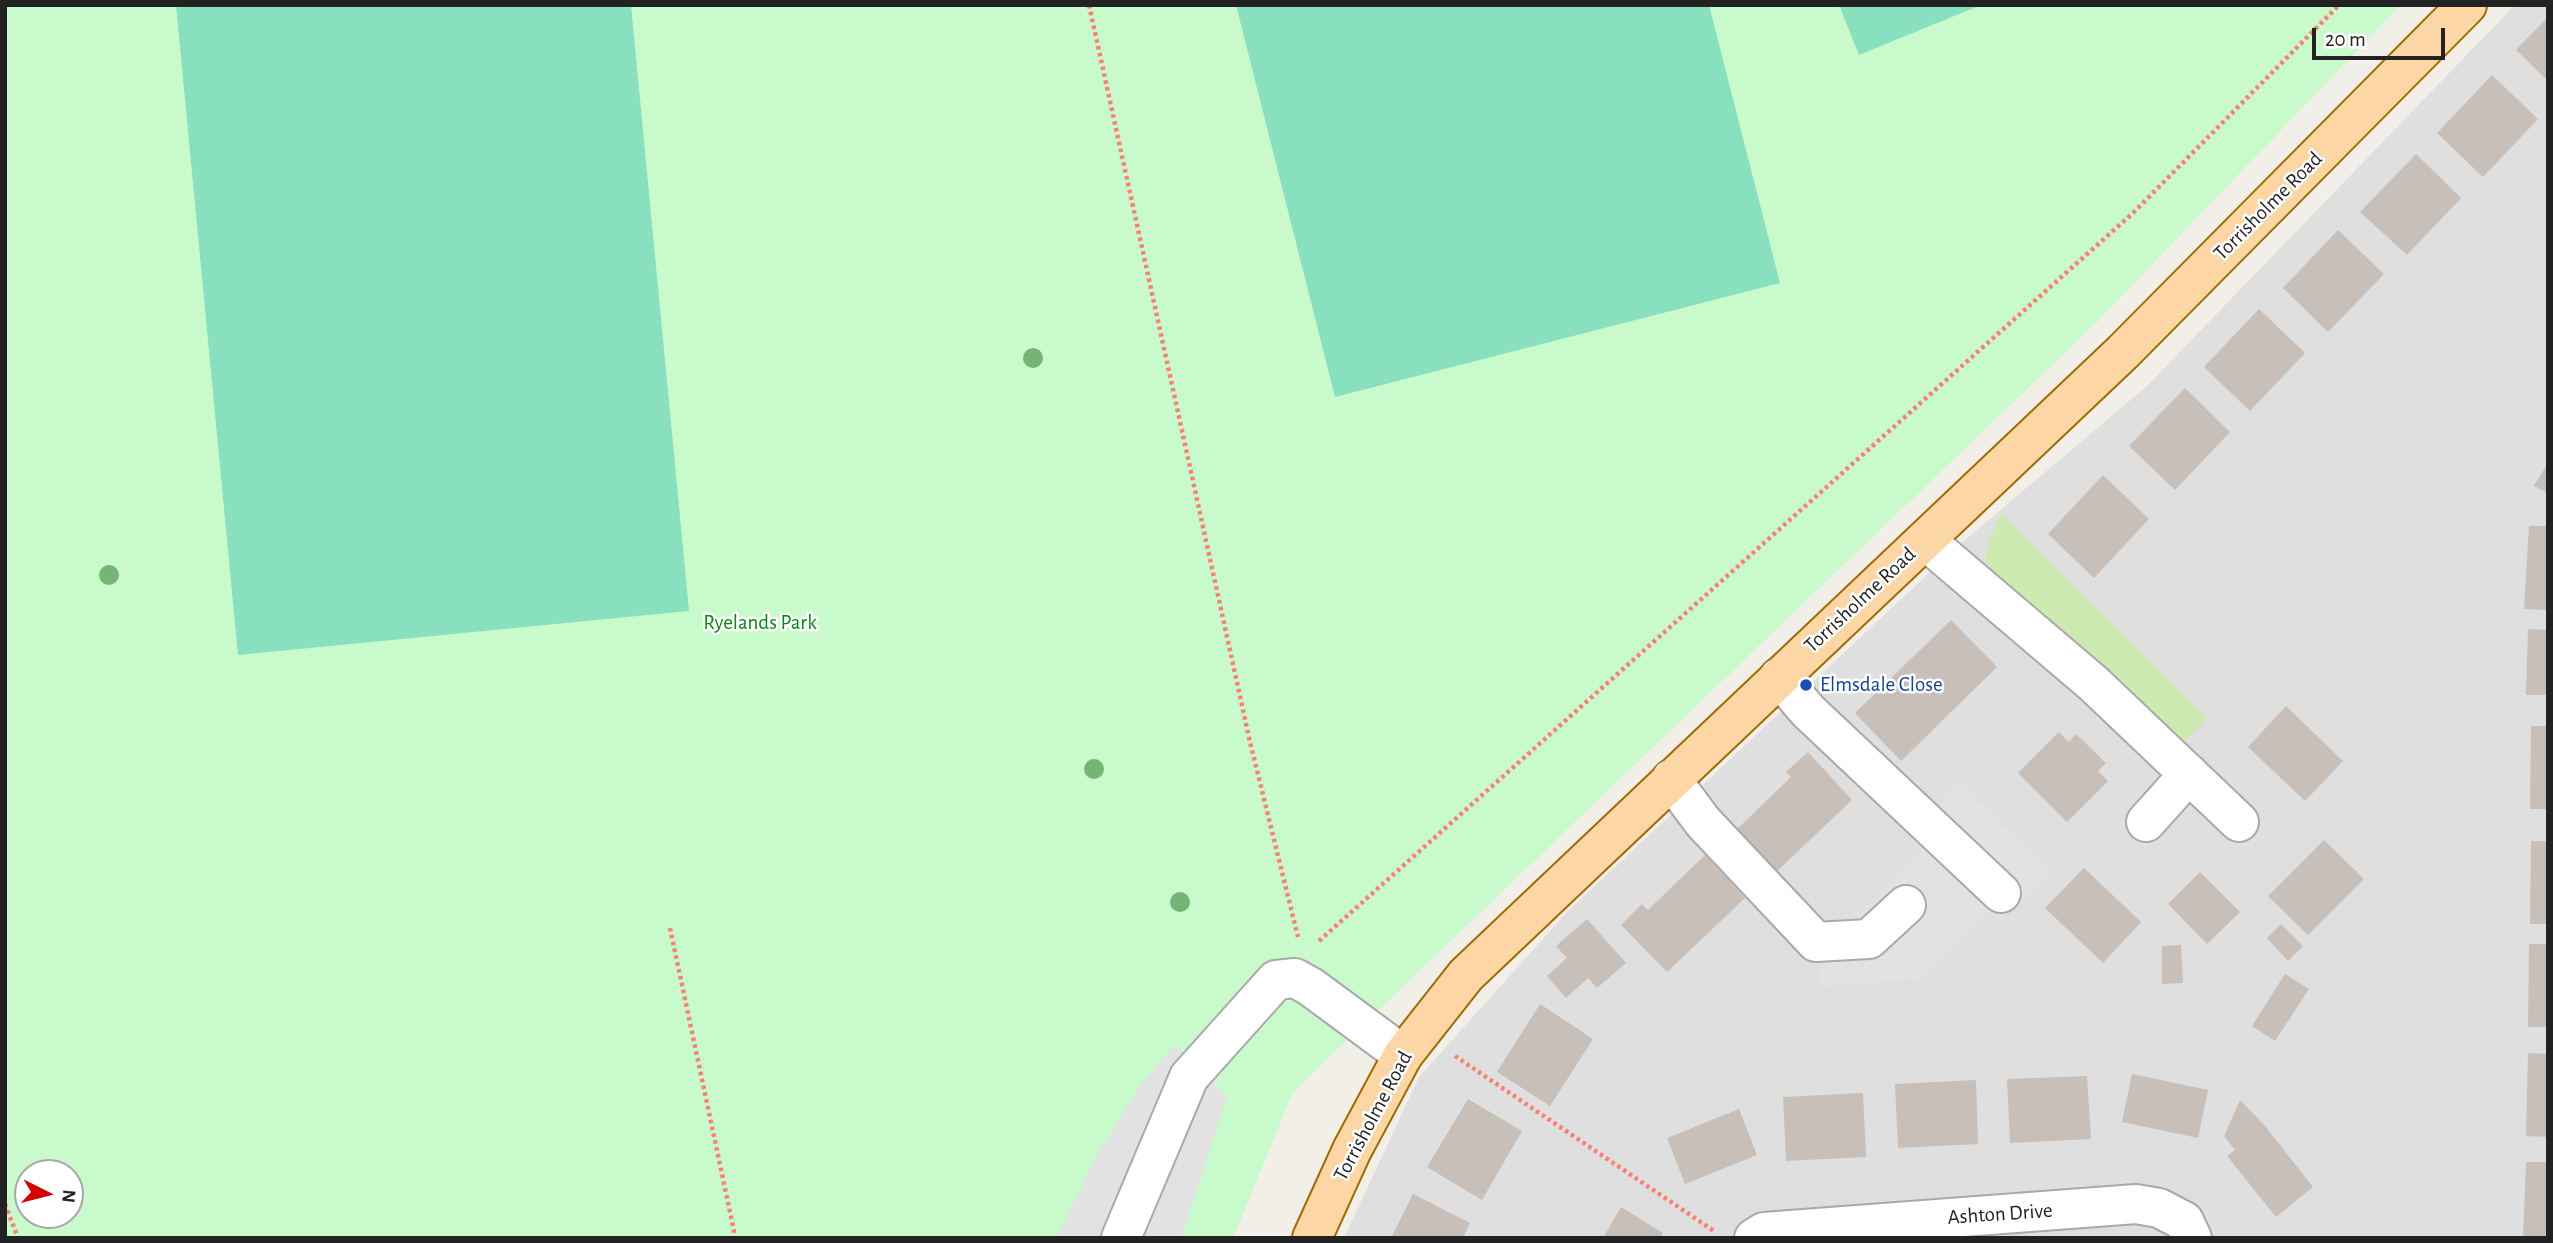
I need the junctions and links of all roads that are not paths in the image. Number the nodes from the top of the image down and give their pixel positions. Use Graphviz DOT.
graph roads {
  1 [pos="2467,5"];
  2 [pos="1925,540"];
  3 [pos="1779,677"];
  4 [pos="2189,774"];
  5 [pos="1671,779"];
  6 [pos="2147,822"];
  7 [pos="2239,822"];
  8 [pos="2001,893"];
  9 [pos="1906,905"];
  10 [pos="1412,1044"];
  11 [pos="1121,1238"];
  12 [pos="1312,1238"];
  13 [pos="1754,1238"];
  14 [pos="2192,1238"];
  1 -- 2 [label="main road, Torrisholme Road"];
  2 -- 3 [label="main road, Torrisholme Road"];
  2 -- 4 [label="street"];
  3 -- 5 [label="main road, Torrisholme Road"];
  3 -- 8 [label="street"];
  4 -- 6 [label="street"];
  4 -- 7 [label="street"];
  5 -- 9 [label="street"];
  5 -- 10 [label="main road, Torrisholme Road"];
  10 -- 11 [label="street"];
  10 -- 12 [label="main road, Torrisholme Road"];
  13 -- 14 [label="street, Ashton Drive"];
}
